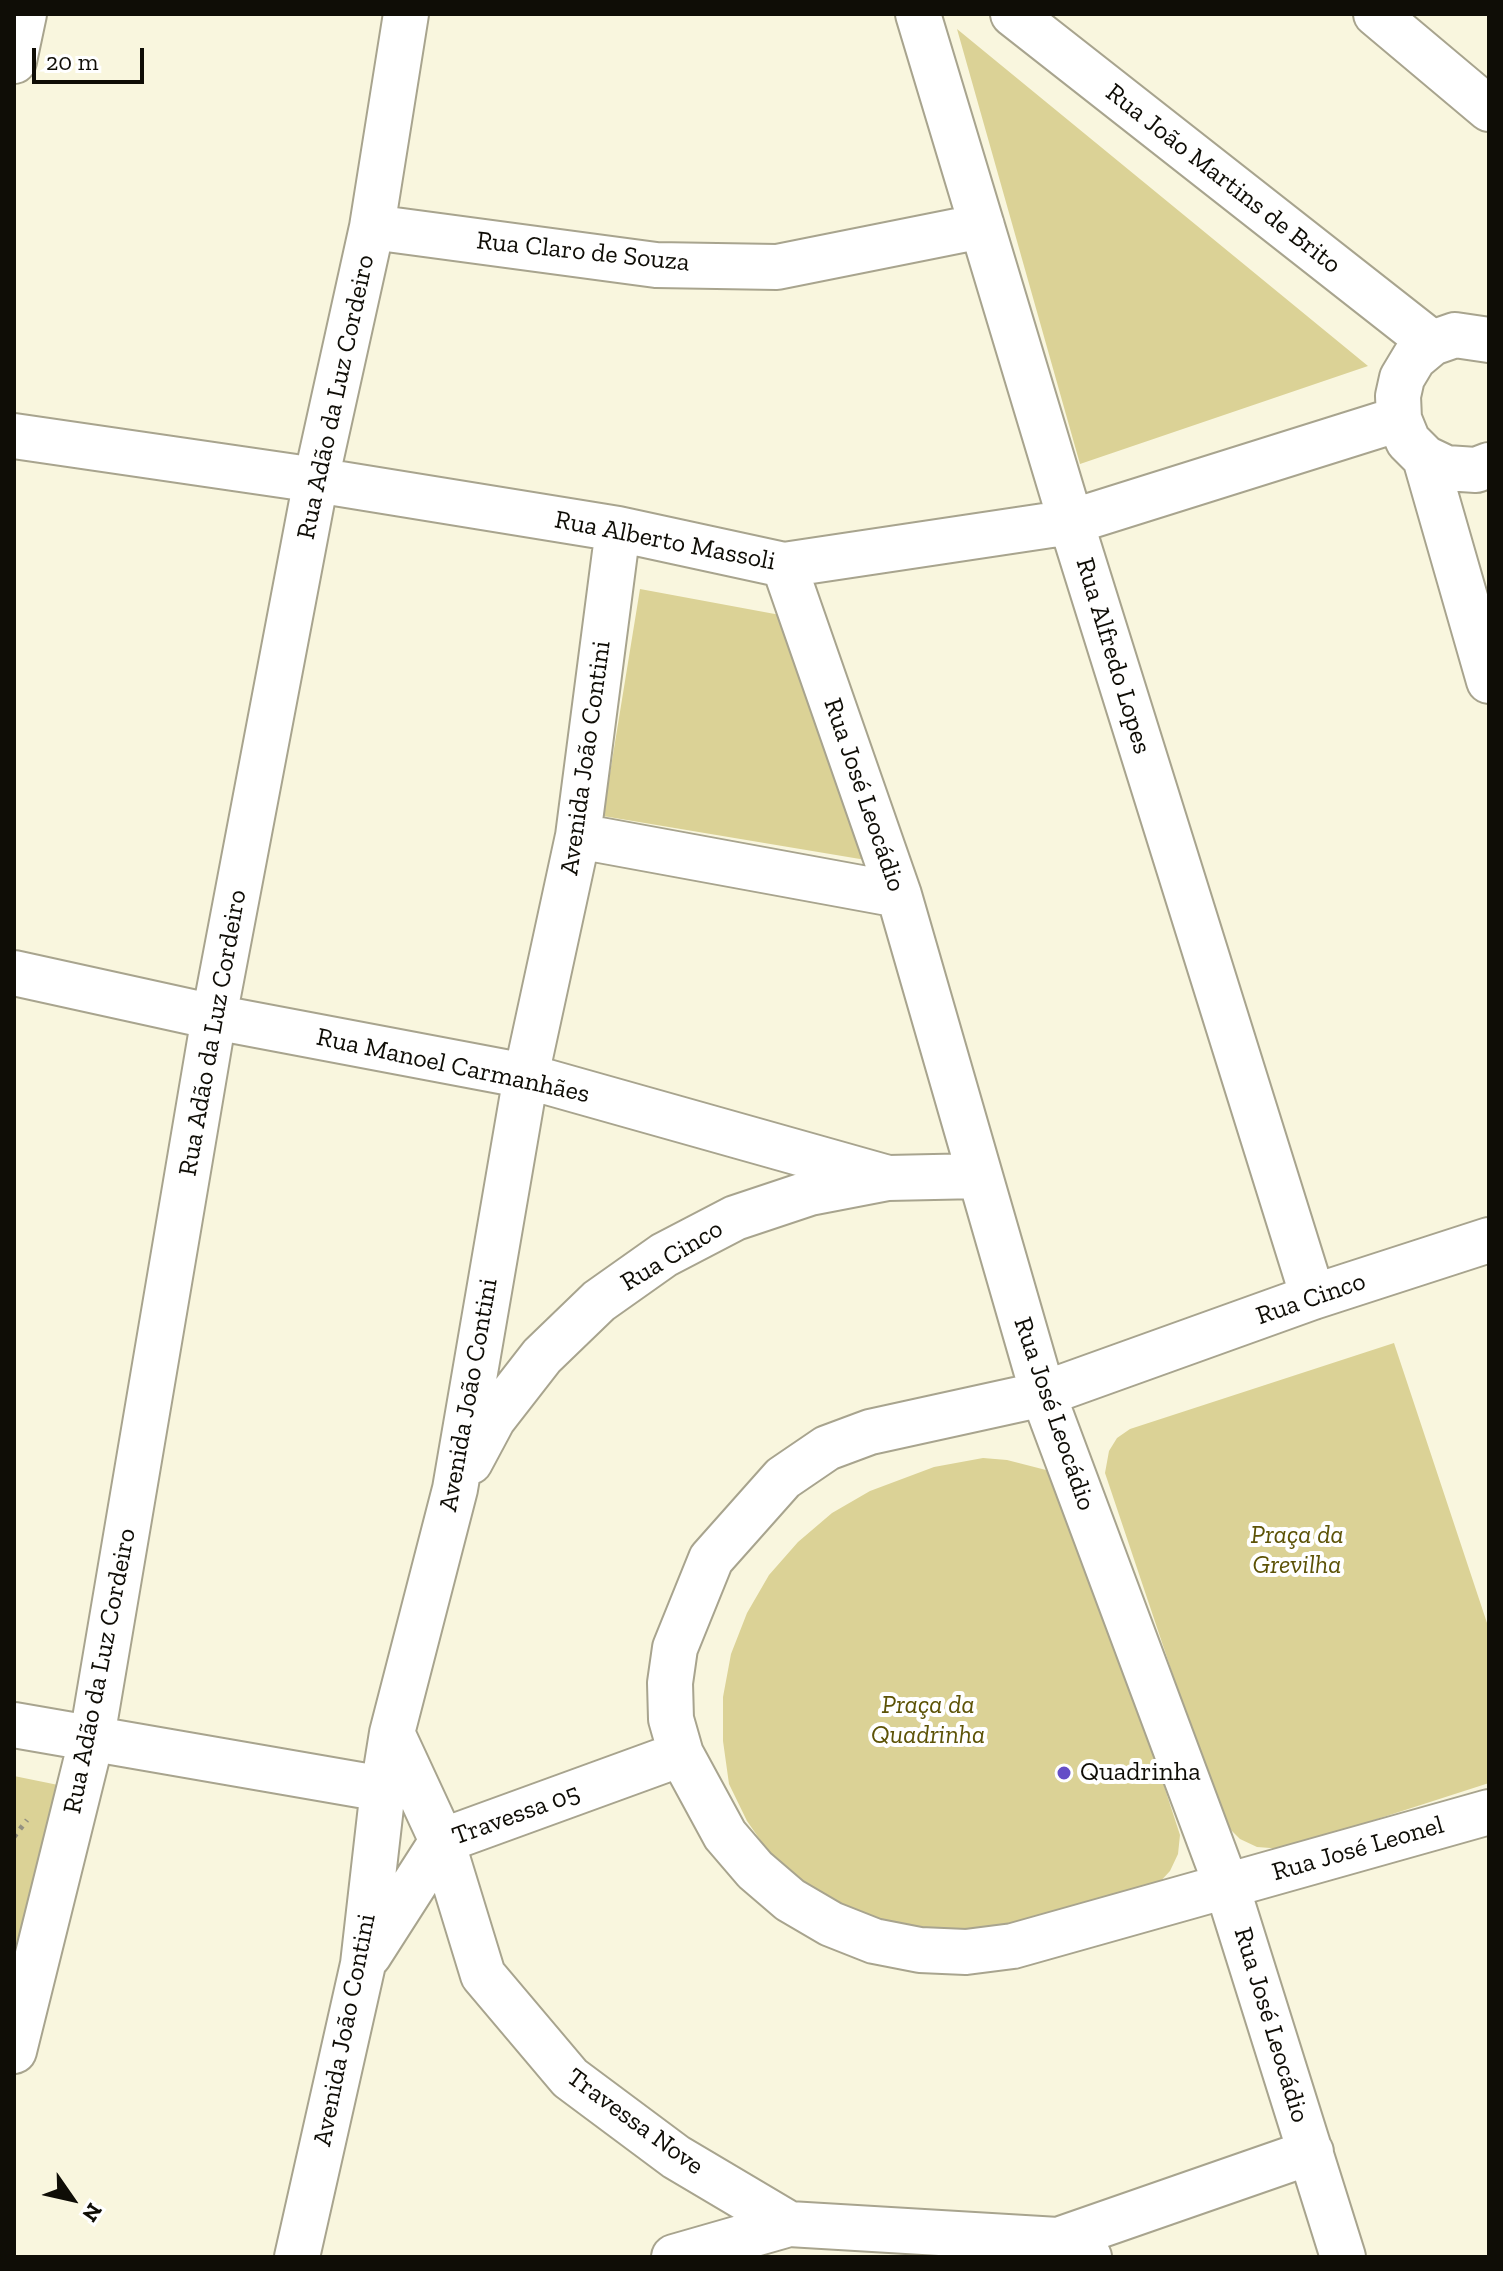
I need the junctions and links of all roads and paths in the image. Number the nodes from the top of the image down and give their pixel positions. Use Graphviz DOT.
graph roads {
  1 [pos="24,14"];
  2 [pos="406,14"];
  3 [pos="918,14"];
  4 [pos="1013,14"];
  5 [pos="1376,14"];
  6 [pos="14,61"];
  7 [pos="1489,109"];
  8 [pos="982,226"];
  9 [pos="372,227"];
  10 [pos="1489,301"];
  11 [pos="1459,339"];
  12 [pos="1399,419"];
  13 [pos="14,436"];
  14 [pos="1425,458"];
  15 [pos="1489,465"];
  16 [pos="316,480"];
  17 [pos="1071,522"];
  18 [pos="618,529"];
  19 [pos="784,565"];
  20 [pos="1489,681"];
  21 [pos="578,836"];
  22 [pos="899,895"];
  23 [pos="14,973"];
  24 [pos="214,1017"];
  25 [pos="526,1076"];
  26 [pos="980,1176"];
  27 [pos="888,1178"];
  28 [pos="1489,1240"];
  29 [pos="1313,1297"];
  30 [pos="1043,1394"];
  31 [pos="455,1489"];
  32 [pos="14,1725"];
  33 [pos="392,1733"];
  34 [pos="92,1737"];
  35 [pos="681,1754"];
  36 [pos="383,1789"];
  37 [pos="1489,1812"];
  38 [pos="442,1841"];
  39 [pos="1227,1887"];
  40 [pos="363,1964"];
  41 [pos="14,2051"];
  42 [pos="1311,2152"];
  43 [pos="789,2224"];
  44 [pos="1073,2248"];
  45 [pos="297,2257"];
  46 [pos="674,2257"];
  47 [pos="1343,2257"];
  1 -- 6 [label="street"];
  2 -- 9 [label="street, Rua Adão da Luz Cordeiro"];
  3 -- 8 [label="street, Rua Alfredo Lopes"];
  4 -- 11 [label="street, Rua João Martins de Brito"];
  5 -- 7 [label="street"];
  8 -- 9 [label="street, Rua Claro de Souza"];
  8 -- 17 [label="street, Rua Alfredo Lopes"];
  9 -- 16 [label="street, Rua Adão da Luz Cordeiro"];
  10 -- 11 [label="street"];
  11 -- 12 [label="street"];
  12 -- 14 [label="street"];
  12 -- 17 [label="street, Rua Alberto Massoli"];
  13 -- 16 [label="street, Rua Alberto Massoli"];
  14 -- 15 [label="street"];
  14 -- 20 [label="street"];
  16 -- 18 [label="street, Rua Alberto Massoli"];
  16 -- 24 [label="street, Rua Adão da Luz Cordeiro"];
  17 -- 19 [label="street, Rua Alberto Massoli"];
  17 -- 29 [label="street, Rua Alfredo Lopes"];
  18 -- 19 [label="street, Rua Alberto Massoli"];
  18 -- 21 [label="street, Avenida João Contini"];
  19 -- 22 [label="street, Rua José Leocádio"];
  21 -- 22 [label="street"];
  21 -- 25 [label="street, Avenida João Contini"];
  22 -- 26 [label="street, Rua José Leocádio"];
  23 -- 24 [label="street, Rua Manoel Carmanhães"];
  24 -- 25 [label="street, Rua Manoel Carmanhães"];
  24 -- 34 [label="street, Rua Adão da Luz Cordeiro"];
  25 -- 27 [label="street, Rua Manoel Carmanhães"];
  25 -- 31 [label="street, Avenida João Contini"];
  26 -- 27 [label="street, Rua Cinco"];
  26 -- 30 [label="street, Rua José Leocádio"];
  27 -- 31 [label="street, Rua Cinco"];
  28 -- 29 [label="street, Rua Cinco"];
  29 -- 30 [label="street, Rua Cinco"];
  30 -- 35 [label="street, Rua Cinco"];
  30 -- 39 [label="street, Rua José Leocádio"];
  31 -- 33 [label="street, Avenida João Contini"];
  32 -- 34 [label="street"];
  33 -- 36 [label="street, Avenida João Contini"];
  33 -- 38 [label="street, Travessa Nove"];
  34 -- 36 [label="street"];
  34 -- 41 [label="street, Rua Adão da Luz Cordeiro"];
  35 -- 38 [label="street, Travessa 05"];
  35 -- 39 [label="street, Rua José Leonel"];
  36 -- 40 [label="street, Avenida João Contini"];
  37 -- 39 [label="street, Rua José Leonel"];
  38 -- 40 [label="street, Travessa 05"];
  38 -- 43 [label="street, Travessa Nove"];
  39 -- 42 [label="street, Rua José Leocádio"];
  40 -- 45 [label="street, Avenida João Contini"];
  42 -- 44 [label="street"];
  42 -- 47 [label="street, Rua José Leocádio"];
  43 -- 44 [label="street"];
  43 -- 46 [label="street"];
}
